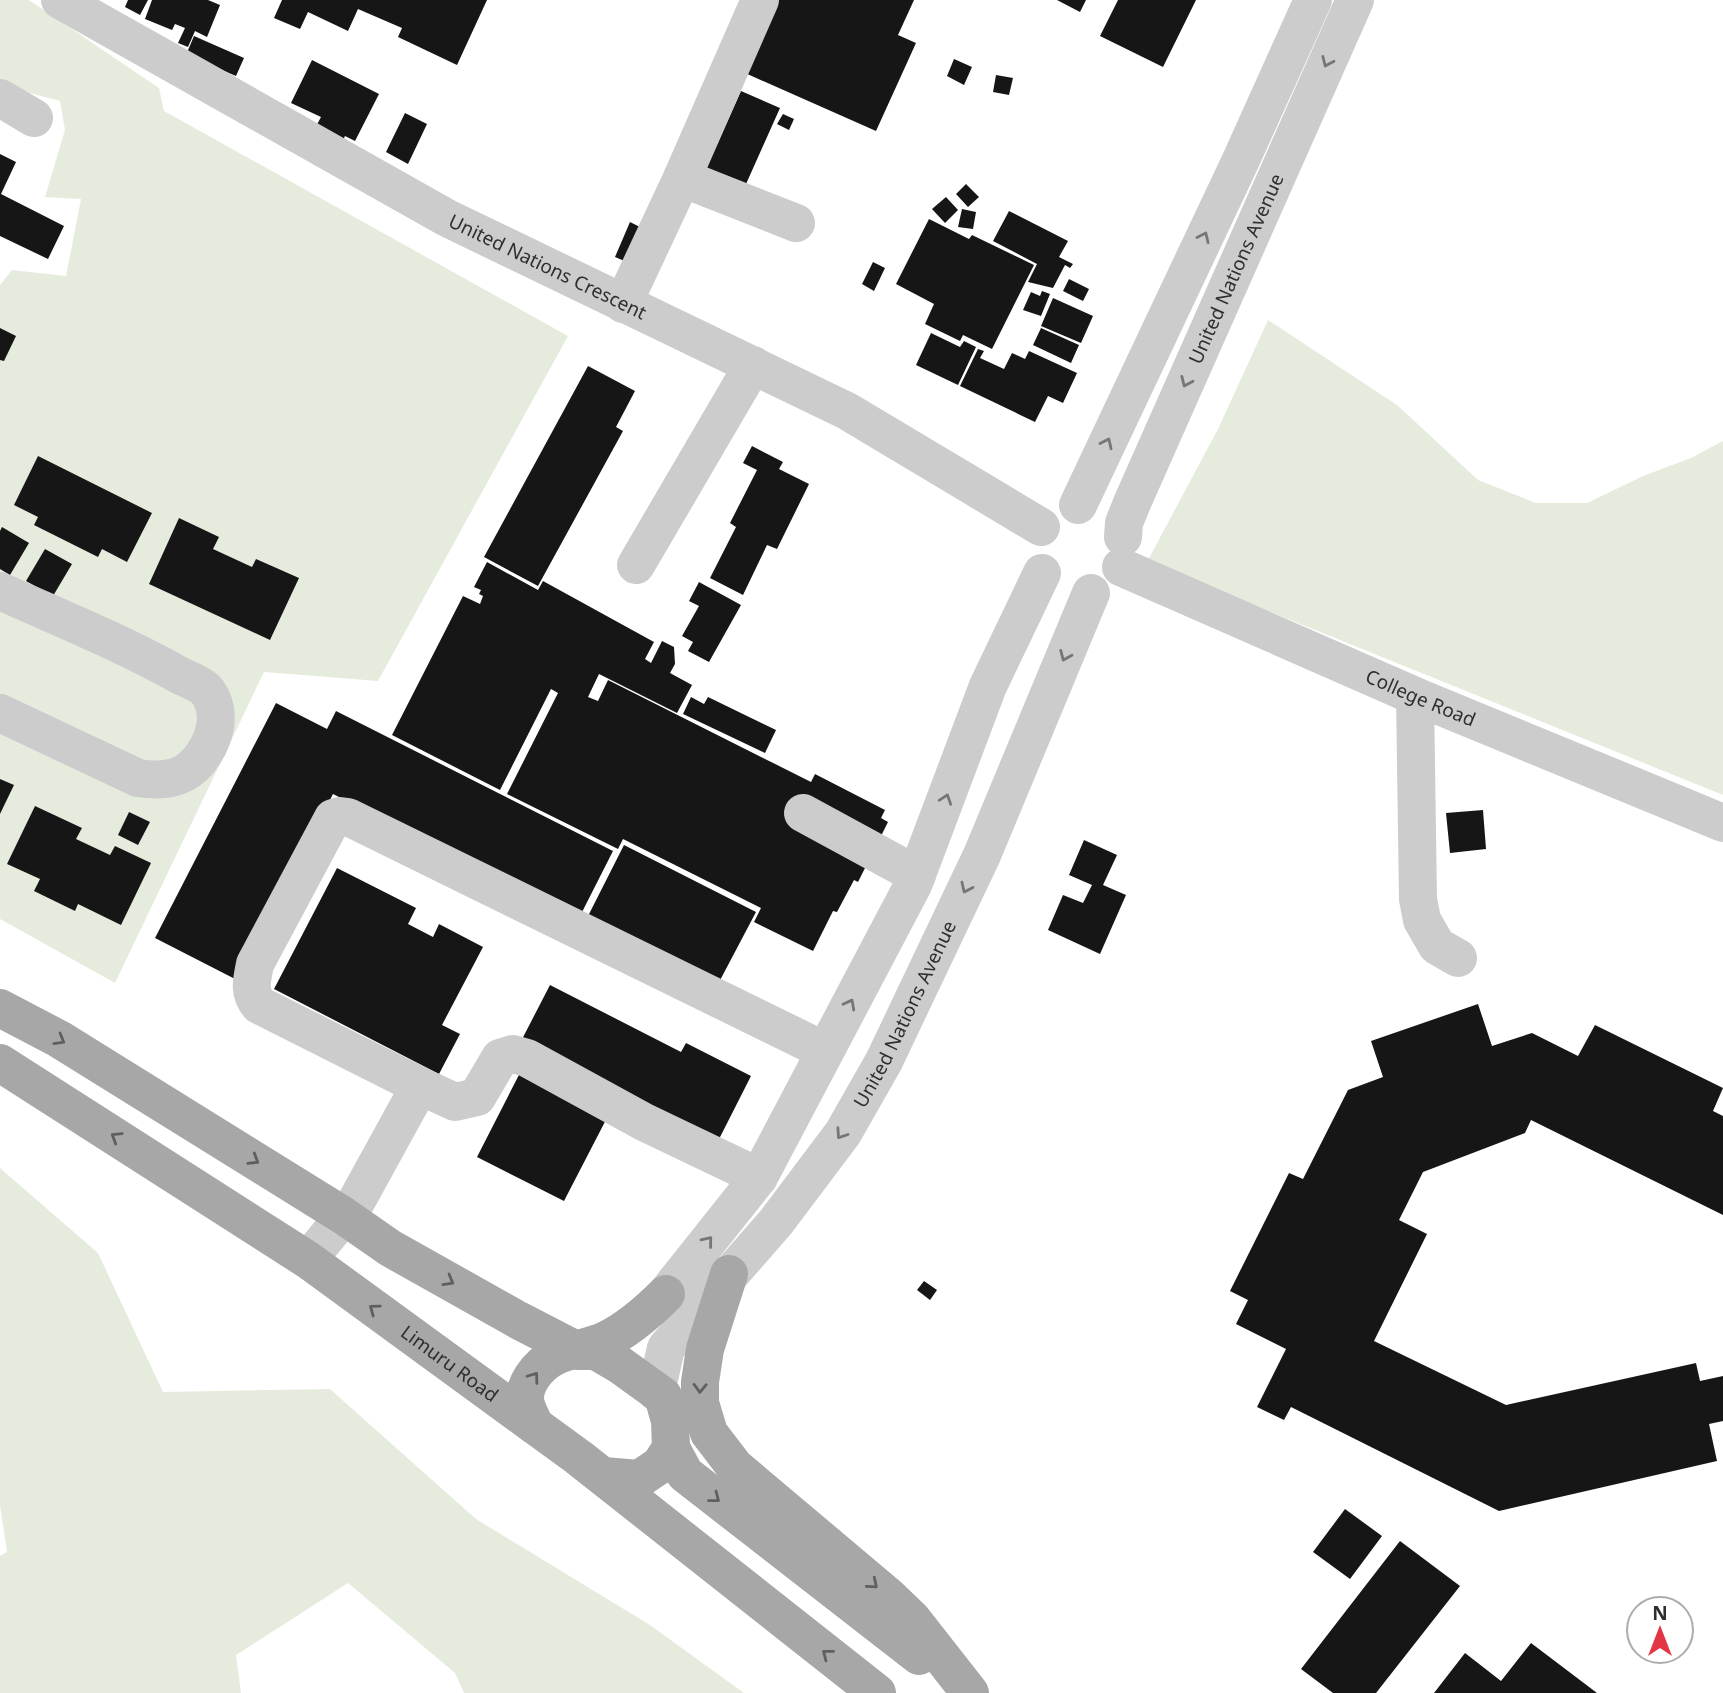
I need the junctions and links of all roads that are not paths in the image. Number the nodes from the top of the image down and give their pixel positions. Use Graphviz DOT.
graph roads {
  1 [pos="60,0"];
  2 [pos="760,0"];
  3 [pos="1313,0"];
  4 [pos="1355,0"];
  5 [pos="0,98"];
  6 [pos="34,118"];
  7 [pos="682,178"];
  8 [pos="796,223"];
  9 [pos="623,304"];
  10 [pos="753,365"];
  11 [pos="1078,505"];
  12 [pos="1041,527"];
  13 [pos="1122,552"];
  14 [pos="636,565"];
  15 [pos="1042,573"];
  16 [pos="0,591"];
  17 [pos="1091,593"];
  18 [pos="1415,696"];
  19 [pos="0,713"];
  20 [pos="803,813"];
  21 [pos="1723,823"];
  22 [pos="917,875"];
  23 [pos="1458,958"];
  24 [pos="0,1008"];
  25 [pos="825,1051"];
  26 [pos="0,1063"];
  27 [pos="418,1085"];
  28 [pos="759,1177"];
  29 [pos="344,1216"];
  30 [pos="308,1260"];
  31 [pos="729,1274"];
  32 [pos="666,1294"];
  33 [pos="578,1351"];
  34 [pos="656,1392"];
  35 [pos="534,1425"];
  36 [pos="671,1447"];
  37 [pos="603,1476"];
  38 [pos="877,1693"];
  39 [pos="968,1693"];
  1 -- 9 [label="street, United Nations Crescent"];
  2 -- 7 [label="street"];
  11 -- 3 [label="street, United Nations Avenue, one-way"];
  4 -- 13 [label="street, United Nations Avenue, one-way"];
  5 -- 6 [label="street"];
  7 -- 8 [label="street"];
  7 -- 9 [label="street"];
  9 -- 10 [label="street, United Nations Crescent"];
  10 -- 12 [label="street, United Nations Crescent"];
  10 -- 14 [label="street"];
  11 -- 12 [label="street"];
  11 -- 13 [label="street"];
  12 -- 15 [label="street"];
  13 -- 17 [label="street"];
  13 -- 18 [label="street, College Road"];
  15 -- 17 [label="street"];
  22 -- 15 [label="street, one-way"];
  16 -- 19 [label="street"];
  17 -- 31 [label="street, United Nations Avenue, one-way"];
  18 -- 21 [label="street, College Road"];
  18 -- 23 [label="street"];
  20 -- 22 [label="street"];
  25 -- 22 [label="street, one-way"];
  24 -- 29 [label="main road, one-way"];
  25 -- 27 [label="street"];
  25 -- 28 [label="street"];
  30 -- 26 [label="main road, Limuru Road, one-way"];
  27 -- 28 [label="street"];
  27 -- 29 [label="street"];
  32 -- 28 [label="street, one-way"];
  29 -- 30 [label="street"];
  29 -- 33 [label="main road, one-way"];
  35 -- 30 [label="main road, Limuru Road, one-way"];
  31 -- 34 [label="street, United Nations Avenue"];
  31 -- 39 [label="main road, one-way"];
  32 -- 33 [label="main road"];
  33 -- 34 [label="main road"];
  35 -- 33 [label="main road, one-way"];
  34 -- 36 [label="main road"];
  35 -- 37 [label="main road, Limuru Road"];
  36 -- 37 [label="main road"];
  36 -- 39 [label="main road, one-way"];
  38 -- 37 [label="main road, Limuru Road, one-way"];
}
